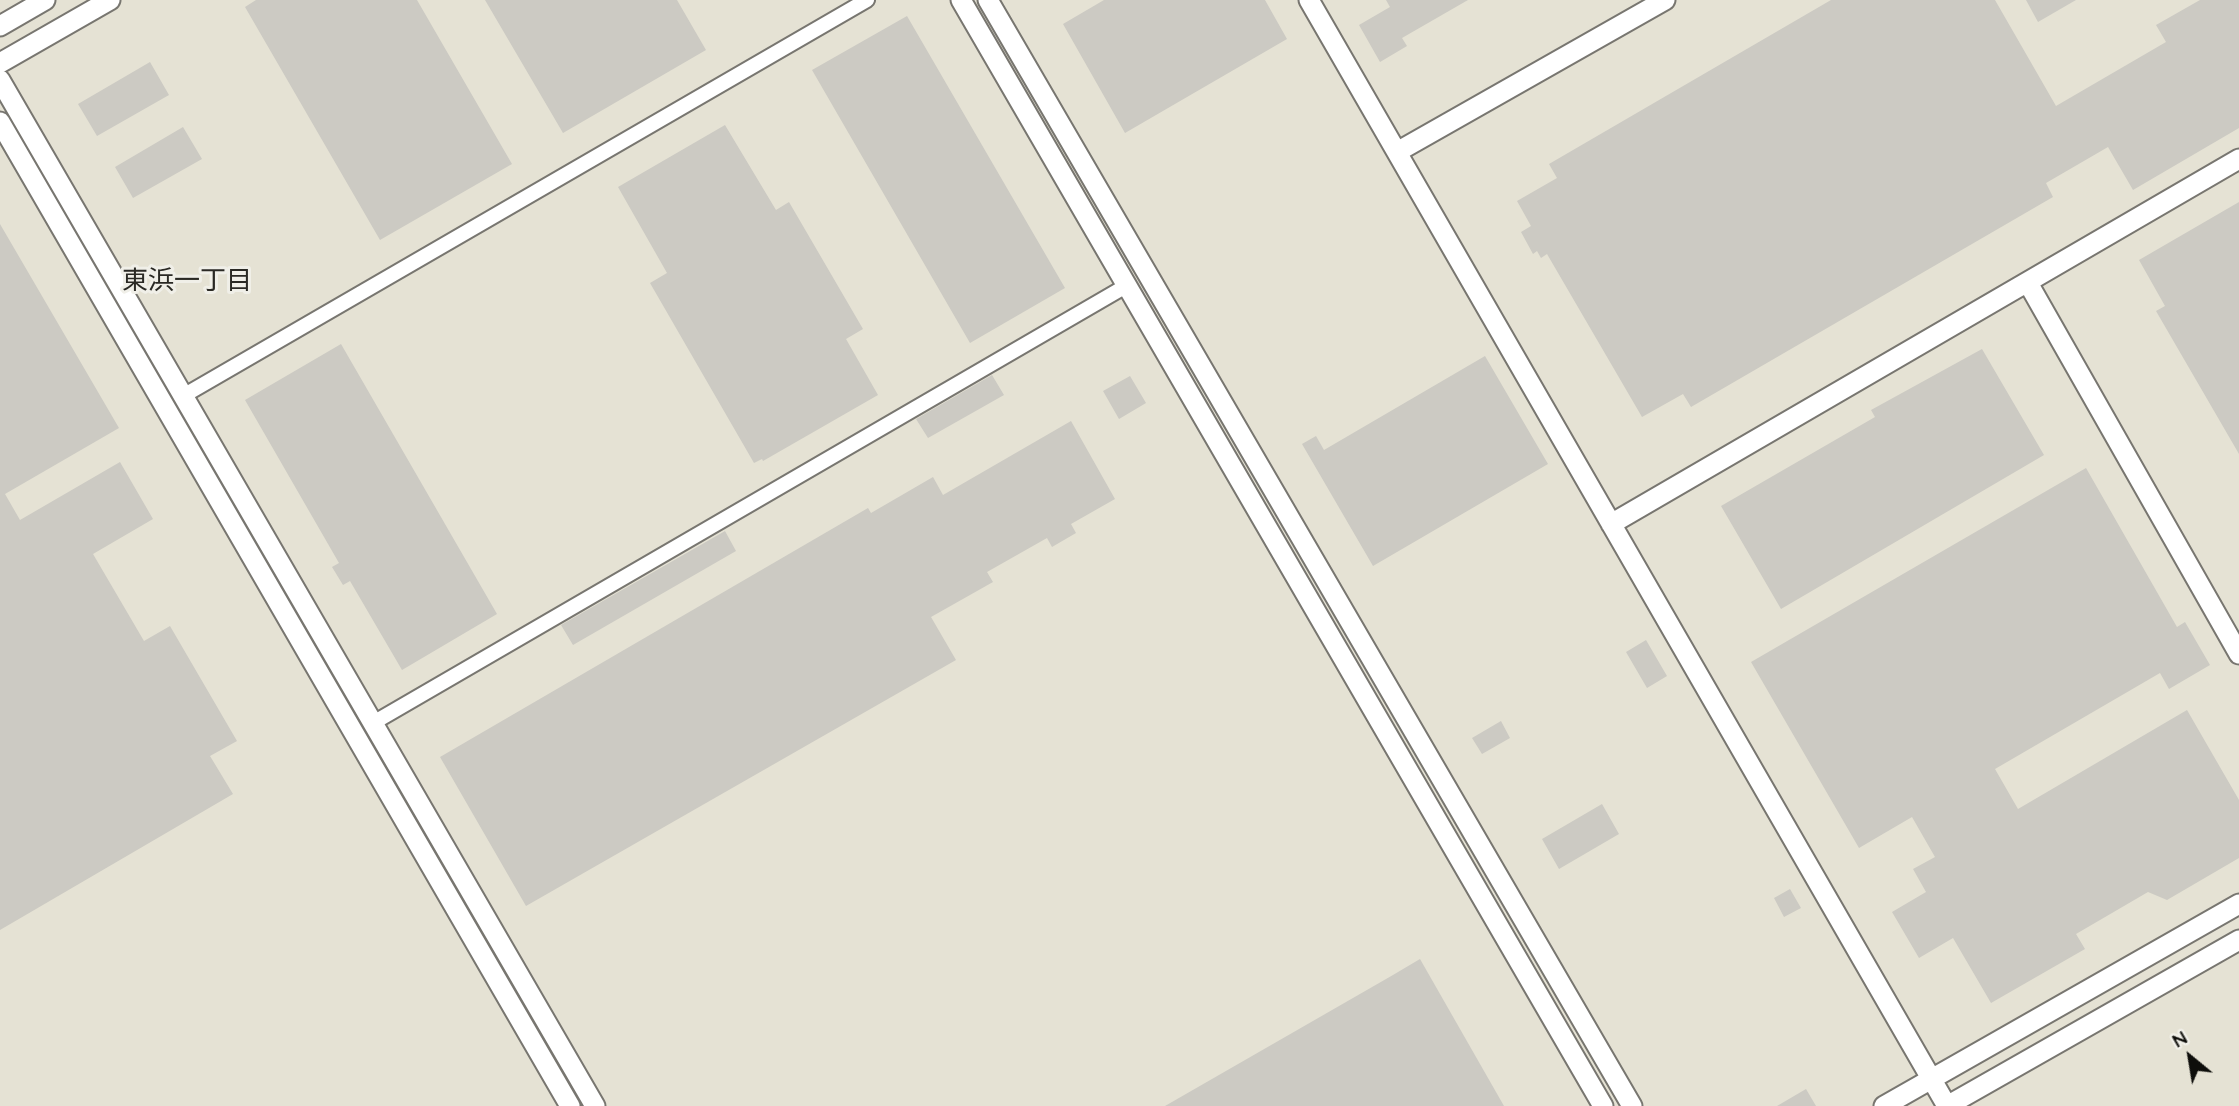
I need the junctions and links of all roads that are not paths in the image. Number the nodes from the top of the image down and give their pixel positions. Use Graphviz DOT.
graph roads {
  1 [pos="45,0"];
  2 [pos="110,0"];
  3 [pos="867,0"];
  4 [pos="961,0"];
  5 [pos="988,0"];
  6 [pos="1309,0"];
  7 [pos="1665,0"];
  8 [pos="0,26"];
  9 [pos="0,64"];
  10 [pos="0,80"];
  11 [pos="0,122"];
  12 [pos="1397,152"];
  13 [pos="2239,159"];
  14 [pos="1147,274"];
  15 [pos="2028,283"];
  16 [pos="1126,286"];
  17 [pos="183,396"];
  18 [pos="164,406"];
  19 [pos="1611,524"];
  20 [pos="2239,654"];
  21 [pos="373,723"];
  22 [pos="354,734"];
  23 [pos="2239,904"];
  24 [pos="2239,940"];
  25 [pos="1931,1079"];
  26 [pos="570,1106"];
  27 [pos="595,1106"];
  28 [pos="1603,1106"];
  29 [pos="1632,1106"];
  30 [pos="1884,1106"];
  31 [pos="1947,1106"];
  1 -- 8 [label="street"];
  2 -- 9 [label="street"];
  3 -- 17 [label="street"];
  4 -- 16 [label="street"];
  5 -- 14 [label="street"];
  6 -- 12 [label="street"];
  7 -- 12 [label="street"];
  10 -- 17 [label="street"];
  11 -- 18 [label="street"];
  12 -- 19 [label="street"];
  13 -- 15 [label="street"];
  14 -- 16 [label="street"];
  14 -- 29 [label="street"];
  15 -- 19 [label="street"];
  15 -- 20 [label="street"];
  16 -- 21 [label="street"];
  16 -- 28 [label="street"];
  17 -- 18 [label="street"];
  17 -- 21 [label="street"];
  18 -- 22 [label="street"];
  19 -- 25 [label="street"];
  21 -- 22 [label="street"];
  21 -- 27 [label="street"];
  22 -- 26 [label="street"];
  23 -- 25 [label="street"];
  24 -- 31 [label="street"];
  25 -- 30 [label="street"];
  25 -- 31 [label="street"];
}
